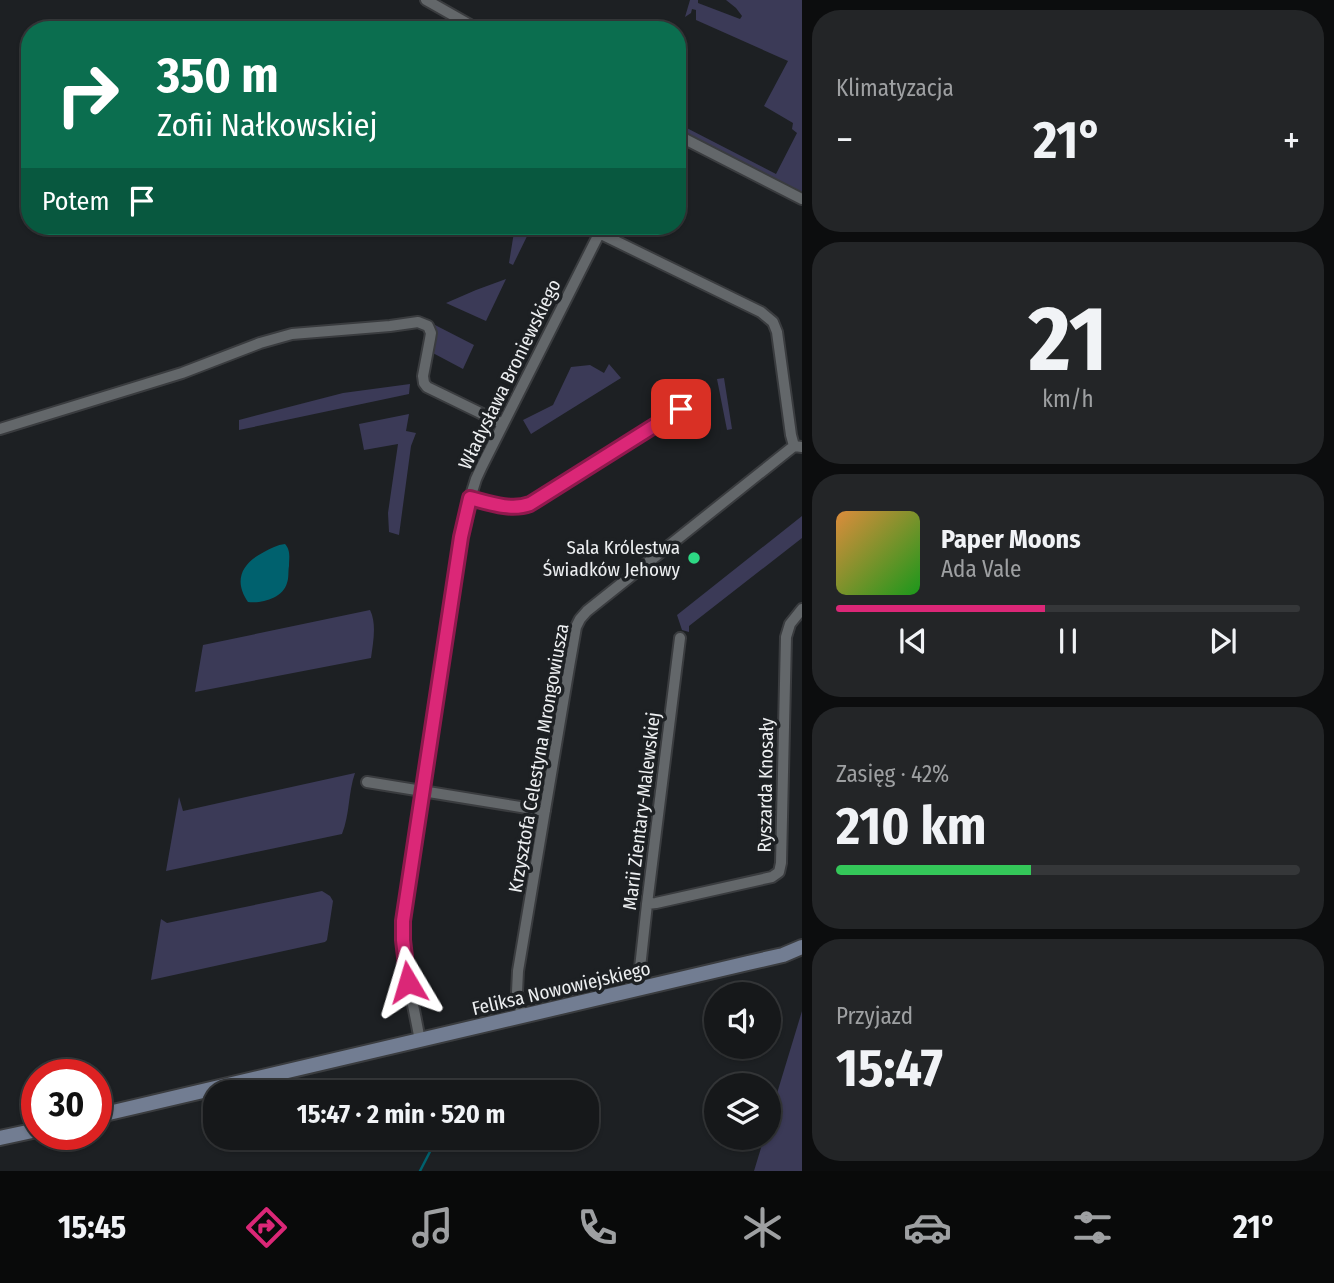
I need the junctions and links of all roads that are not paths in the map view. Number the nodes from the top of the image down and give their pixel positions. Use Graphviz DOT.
graph roads {
  1 [pos="426,0"];
  2 [pos="463,21"];
  3 [pos="686,140"];
  4 [pos="802,200"];
  5 [pos="598,235"];
  6 [pos="613,235"];
  7 [pos="703,396"];
  8 [pos="503,424"];
  9 [pos="0,429"];
  10 [pos="798,446"];
  11 [pos="470,498"];
  12 [pos="802,609"];
  13 [pos="680,638"];
  14 [pos="366,782"];
  15 [pos="422,792"];
  16 [pos="545,811"];
  17 [pos="647,904"];
  18 [pos="802,947"];
  19 [pos="641,989"];
  20 [pos="522,1017"];
  21 [pos="420,1041"];
  22 [pos="112,1112"];
  23 [pos="21,1133"];
  24 [pos="0,1138"];
  1 -- 2 [label="street"];
  3 -- 4 [label="street"];
  5 -- 8 [label="street, Władysława Broniewskiego"];
  6 -- 10 [label="street"];
  7 -- 11 [label="street"];
  8 -- 9 [label="street"];
  8 -- 11 [label="street, Władysława Broniewskiego"];
  10 -- 16 [label="street, Krzysztofa Celestyna Mrongowiusza"];
  11 -- 15 [label="street, Władysława Broniewskiego"];
  12 -- 17 [label="street, Ryszarda Knosały"];
  13 -- 17 [label="street, Marii Zientary-Malewskiej"];
  14 -- 15 [label="street"];
  15 -- 16 [label="street"];
  15 -- 21 [label="street, Władysława Broniewskiego"];
  16 -- 20 [label="street, Krzysztofa Celestyna Mrongowiusza"];
  17 -- 19 [label="street, Marii Zientary-Malewskiej"];
  18 -- 19 [label="street, Feliksa Nowowiejskiego"];
  19 -- 20 [label="street, Feliksa Nowowiejskiego"];
  20 -- 21 [label="street, Feliksa Nowowiejskiego"];
  21 -- 22 [label="street, Feliksa Nowowiejskiego"];
  23 -- 24 [label="street"];
}
